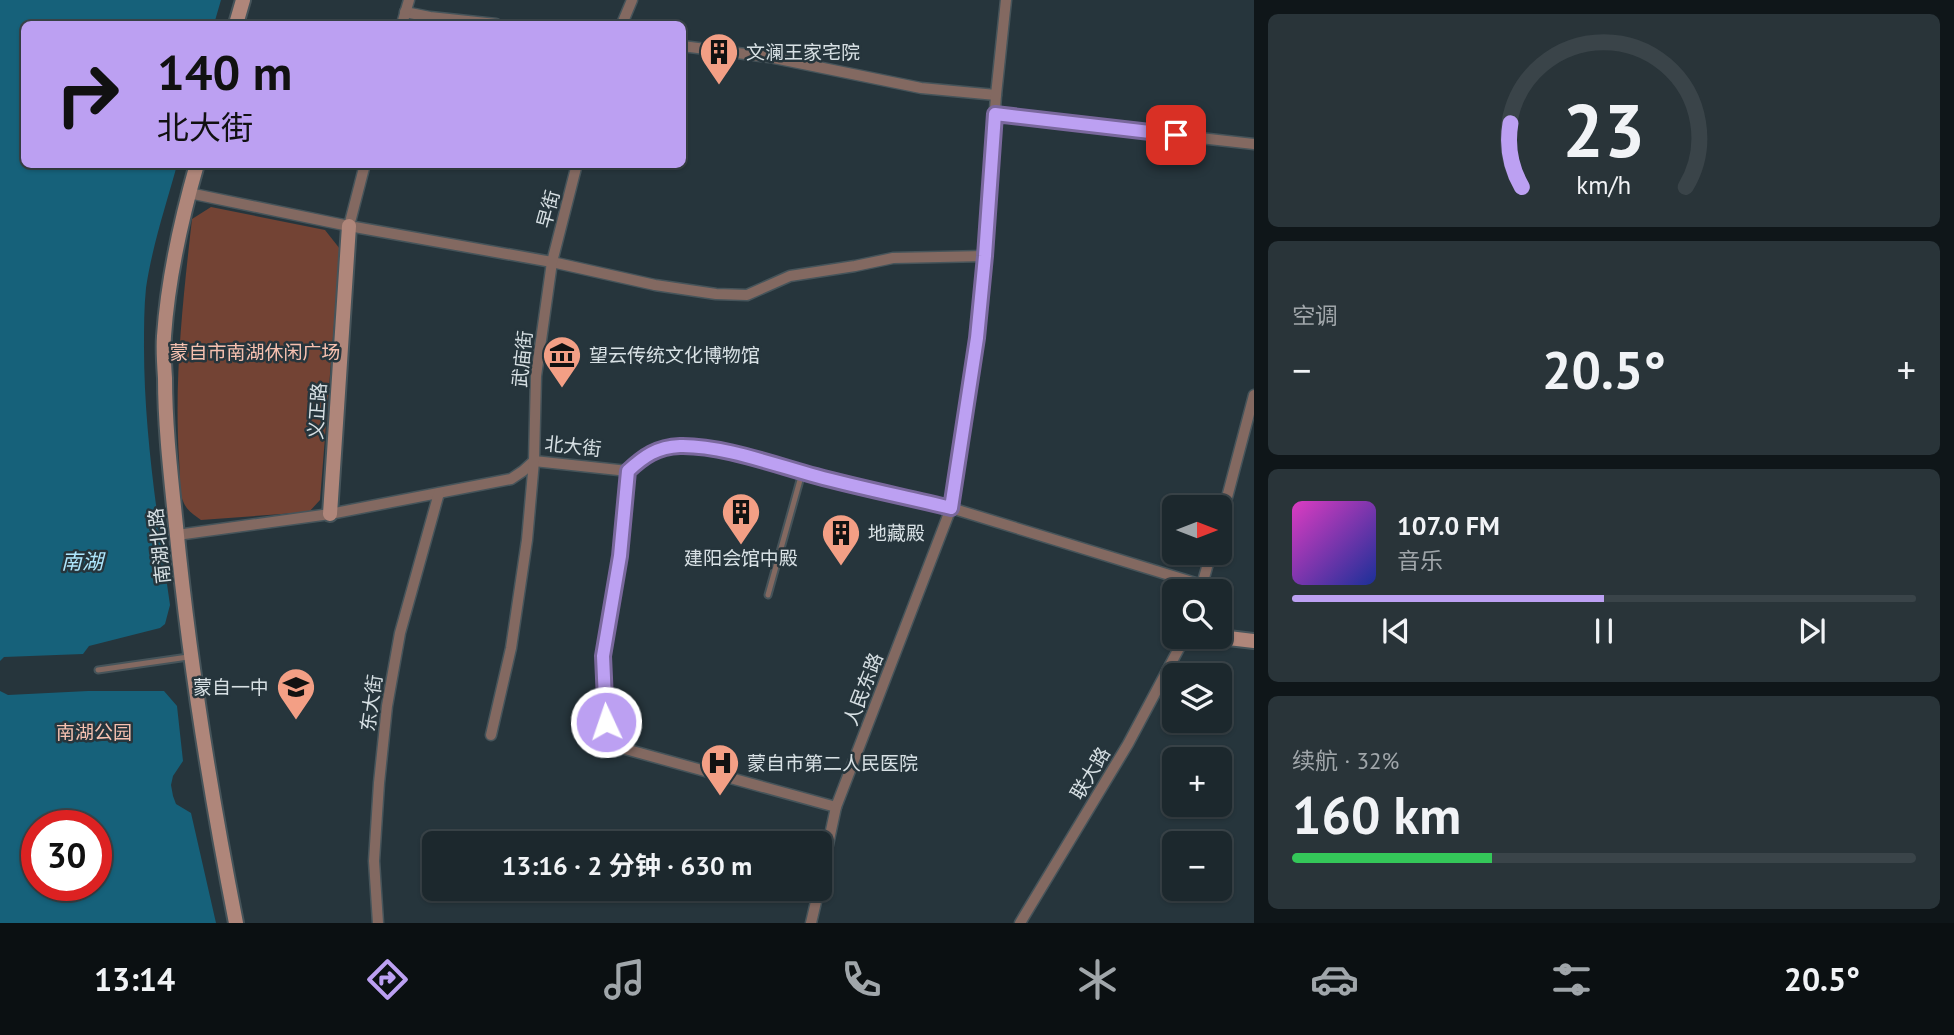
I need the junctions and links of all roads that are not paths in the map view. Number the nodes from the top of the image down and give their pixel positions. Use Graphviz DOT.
graph roads {
  1 [pos="243,0"];
  2 [pos="409,0"];
  3 [pos="632,0"];
  4 [pos="1006,0"];
  5 [pos="405,12"];
  6 [pos="237,21"];
  7 [pos="403,21"];
  8 [pos="468,21"];
  9 [pos="623,21"];
  10 [pos="686,47"];
  11 [pos="996,95"];
  12 [pos="995,114"];
  13 [pos="1254,144"];
  14 [pos="196,168"];
  15 [pos="364,168"];
  16 [pos="576,168"];
  17 [pos="189,193"];
  18 [pos="349,226"];
  19 [pos="985,256"];
  20 [pos="552,262"];
  21 [pos="1254,395"];
  22 [pos="534,461"];
  23 [pos="628,471"];
  24 [pos="802,472"];
  25 [pos="439,493"];
  26 [pos="1228,495"];
  27 [pos="951,508"];
  28 [pos="330,514"];
  29 [pos="177,535"];
  30 [pos="1173,579"];
  31 [pos="768,595"];
  32 [pos="1232,638"];
  33 [pos="1254,641"];
  34 [pos="1179,649"];
  35 [pos="191,657"];
  36 [pos="98,670"];
  37 [pos="491,735"];
  38 [pos="836,807"];
  39 [pos="831,831"];
  40 [pos="817,901"];
  41 [pos="814,922"];
  42 [pos="236,923"];
  43 [pos="378,923"];
  44 [pos="1020,923"];
  1 -- 6 [label="main road"];
  2 -- 5 [label="street"];
  3 -- 9 [label="street"];
  4 -- 11 [label="street, 人民东路"];
  5 -- 7 [label="street"];
  5 -- 8 [label="street"];
  10 -- 11 [label="street"];
  11 -- 12 [label="street, 人民东路"];
  12 -- 13 [label="street"];
  12 -- 19 [label="street, 人民东路"];
  14 -- 17 [label="main road, 南湖北路"];
  15 -- 18 [label="street"];
  16 -- 20 [label="street, 早街"];
  17 -- 18 [label="street"];
  17 -- 29 [label="main road, 南湖北路"];
  18 -- 20 [label="street"];
  18 -- 28 [label="main road, 义正路"];
  19 -- 20 [label="street"];
  19 -- 27 [label="street, 人民东路"];
  20 -- 22 [label="street, 武庙街"];
  21 -- 26 [label="street"];
  22 -- 23 [label="street, 北大街"];
  22 -- 25 [label="street, 北大街"];
  22 -- 37 [label="street, 武庙街"];
  23 -- 24 [label="street"];
  23 -- 38 [label="street"];
  24 -- 27 [label="street"];
  24 -- 31 [label="lane"];
  25 -- 28 [label="street, 北大街"];
  25 -- 43 [label="street, 东大街"];
  27 -- 30 [label="street"];
  27 -- 38 [label="street, 人民东路"];
  28 -- 29 [label="street, 北大街"];
  29 -- 35 [label="main road, 南湖北路"];
  32 -- 33 [label="main road"];
  34 -- 44 [label="street, 联大路"];
  35 -- 36 [label="lane"];
  35 -- 42 [label="main road, 南湖北路"];
  38 -- 39 [label="street, 人民东路"];
  40 -- 41 [label="street, 人民东路"];
}
